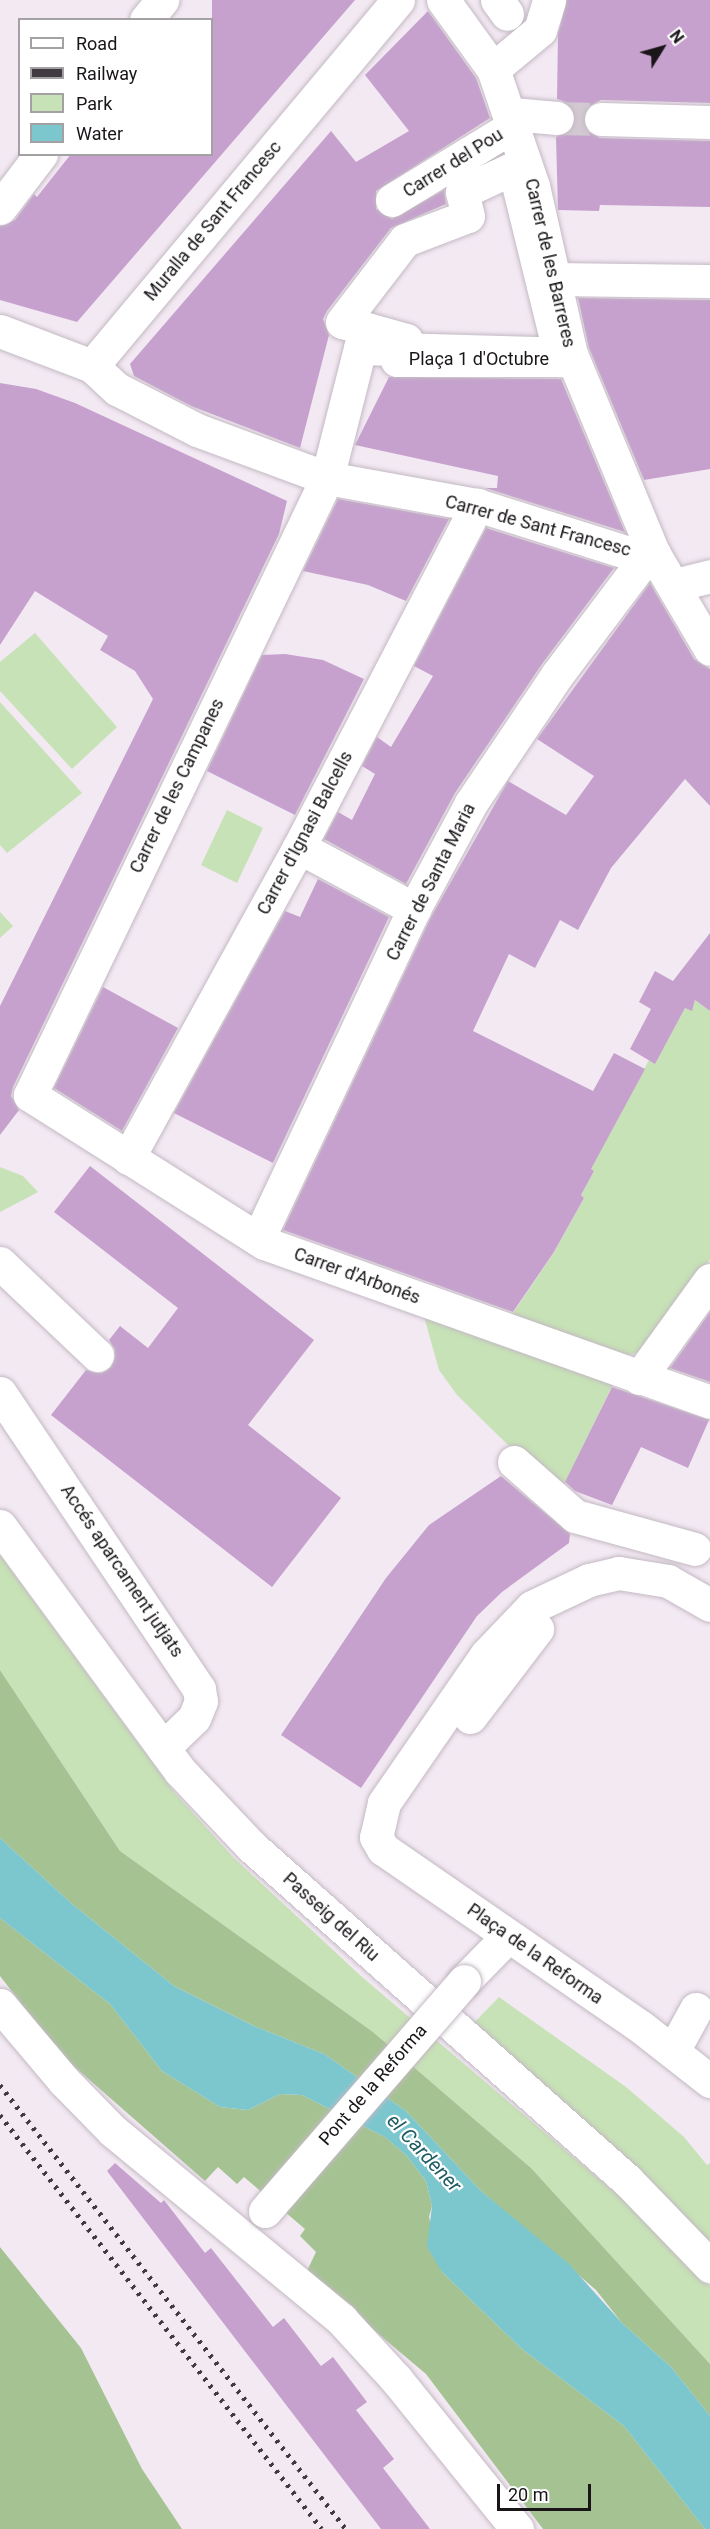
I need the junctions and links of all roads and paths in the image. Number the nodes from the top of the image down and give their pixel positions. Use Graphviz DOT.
graph roads {
  1 [pos="162,0"];
  2 [pos="398,0"];
  3 [pos="443,0"];
  4 [pos="549,0"];
  5 [pos="148,18"];
  6 [pos="493,69"];
  7 [pos="557,118"];
  8 [pos="601,119"];
  9 [pos="513,120"];
  10 [pos="710,122"];
  11 [pos="39,156"];
  12 [pos="392,201"];
  13 [pos="0,208"];
  14 [pos="551,279"];
  15 [pos="710,281"];
  16 [pos="0,331"];
  17 [pos="402,351"];
  18 [pos="565,353"];
  19 [pos="92,366"];
  20 [pos="327,478"];
  21 [pos="477,505"];
  22 [pos="654,554"];
  23 [pos="710,576"];
  24 [pos="675,585"];
  25 [pos="708,642"];
  26 [pos="298,847"];
  27 [pos="414,909"];
  28 [pos="30,1095"];
  29 [pos="128,1158"];
  30 [pos="258,1239"];
  31 [pos="0,1263"];
  32 [pos="710,1280"];
  33 [pos="97,1355"];
  34 [pos="639,1378"];
  35 [pos="0,1393"];
  36 [pos="710,1402"];
  37 [pos="514,1462"];
  38 [pos="0,1526"];
  39 [pos="702,1540"];
  40 [pos="668,1581"];
  41 [pos="710,1605"];
  42 [pos="163,1748"];
  43 [pos="508,1936"];
  44 [pos="0,2005"];
  45 [pos="696,2009"];
  46 [pos="673,2050"];
  47 [pos="710,2081"];
  48 [pos="241,2237"];
  49 [pos="710,2266"];
  50 [pos="517,2529"];
  1 -- 5 [label="street"];
  2 -- 19 [label="street, Muralla de Sant Francesc"];
  3 -- 6 [label="street, Carrer de les Barreres"];
  4 -- 6 [label="street"];
  6 -- 9 [label="street, Carrer de les Barreres"];
  7 -- 9 [label="street"];
  8 -- 10 [label="street"];
  9 -- 12 [label="street, Carrer del Pou"];
  9 -- 14 [label="street, Carrer de les Barreres"];
  11 -- 13 [label="street"];
  14 -- 15 [label="street"];
  14 -- 18 [label="street, Carrer de les Barreres"];
  16 -- 19 [label="street"];
  17 -- 18 [label="street"];
  17 -- 18 [label="street, Plaça 1 d'Octubre"];
  17 -- 20 [label="street, Carrer de les Campanes"];
  18 -- 22 [label="street, Carrer de les Barreres"];
  19 -- 20 [label="street, Carrer de Sant Francesc"];
  20 -- 21 [label="street, Carrer de Sant Francesc"];
  20 -- 28 [label="street, Carrer de les Campanes"];
  21 -- 22 [label="street, Carrer de Sant Francesc"];
  21 -- 26 [label="street, Carrer d'Ignasi Balcells"];
  22 -- 24 [label="street, Carrer de les Barreres"];
  22 -- 27 [label="street, Carrer de Santa Maria"];
  23 -- 24 [label="street"];
  24 -- 25 [label="street, Carrer de les Barreres"];
  26 -- 27 [label="street"];
  26 -- 29 [label="street, Carrer d'Ignasi Balcells"];
  27 -- 30 [label="street, Carrer de Santa Maria"];
  28 -- 29 [label="street, Carrer d'Arbonés"];
  29 -- 30 [label="street, Carrer d'Arbonés"];
  30 -- 34 [label="street, Carrer d'Arbonés"];
  31 -- 33 [label="street"];
  32 -- 34 [label="street"];
  34 -- 36 [label="street, Carrer d'Arbonés"];
  35 -- 42 [label="street, Accés aparcament jutjats"];
  37 -- 39 [label="street"];
  38 -- 42 [label="street, Passeig del Riu"];
  39 -- 40 [label="street"];
  40 -- 41 [label="street, Plaça de la Reforma"];
  40 -- 43 [label="street, Plaça de la Reforma"];
  42 -- 49 [label="street, Passeig del Riu"];
  43 -- 46 [label="street, Plaça de la Reforma"];
  43 -- 48 [label="street, Pont de la Reforma, bridge"];
  44 -- 48 [label="street"];
  45 -- 46 [label="street"];
  46 -- 47 [label="street, Plaça de la Reforma"];
  48 -- 50 [label="street"];
}
